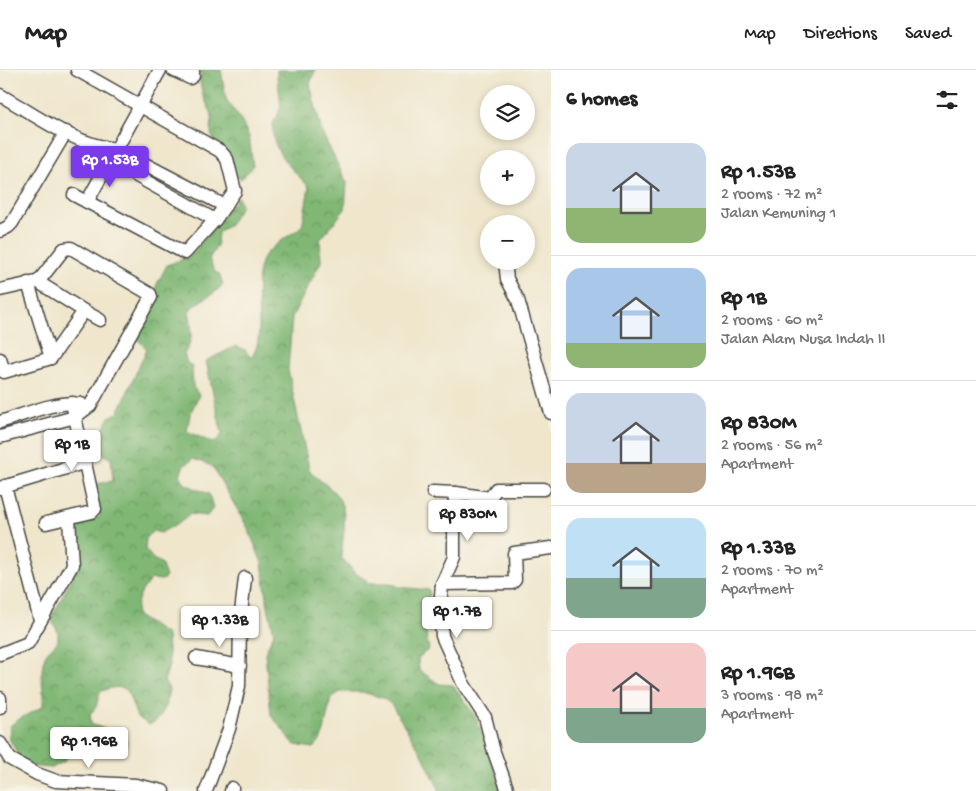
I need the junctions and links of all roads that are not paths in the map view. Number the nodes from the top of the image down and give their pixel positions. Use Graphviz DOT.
graph roads {
  1 [pos="77,70"];
  2 [pos="160,70"];
  3 [pos="173,70"];
  4 [pos="193,70"];
  5 [pos="0,95"];
  6 [pos="139,107"];
  7 [pos="66,132"];
  8 [pos="99,147"];
  9 [pos="116,149"];
  10 [pos="110,161"];
  11 [pos="74,195"];
  12 [pos="87,202"];
  13 [pos="225,206"];
  14 [pos="215,220"];
  15 [pos="0,231"];
  16 [pos="506,270"];
  17 [pos="33,282"];
  18 [pos="0,290"];
  19 [pos="84,311"];
  20 [pos="100,320"];
  21 [pos="52,358"];
  22 [pos="1,368"];
  23 [pos="72,403"];
  24 [pos="90,406"];
  25 [pos="551,413"];
  26 [pos="75,417"];
  27 [pos="0,422"];
  28 [pos="0,437"];
  29 [pos="83,463"];
  30 [pos="2,487"];
  31 [pos="544,489"];
  32 [pos="433,492"];
  33 [pos="456,493"];
  34 [pos="69,519"];
  35 [pos="46,523"];
  36 [pos="551,548"];
  37 [pos="246,578"];
  38 [pos="442,584"];
  39 [pos="40,620"];
  40 [pos="0,654"];
  41 [pos="196,658"];
  42 [pos="240,666"];
  43 [pos="0,698"];
  44 [pos="0,706"];
  45 [pos="0,743"];
  46 [pos="92,787"];
  47 [pos="163,791"];
  48 [pos="206,791"];
  49 [pos="508,791"];
  1 -- 6 [label="street"];
  2 -- 6 [label="street"];
  3 -- 4 [label="street"];
  5 -- 7 [label="street"];
  6 -- 9 [label="street"];
  6 -- 13 [label="street"];
  7 -- 8 [label="street"];
  7 -- 15 [label="street"];
  8 -- 9 [label="street"];
  8 -- 10 [label="street"];
  9 -- 10 [label="street"];
  9 -- 13 [label="street"];
  10 -- 12 [label="street"];
  10 -- 14 [label="street"];
  11 -- 12 [label="street"];
  12 -- 14 [label="street"];
  13 -- 14 [label="street"];
  16 -- 25 [label="street"];
  17 -- 18 [label="street"];
  17 -- 19 [label="street"];
  17 -- 21 [label="street"];
  17 -- 24 [label="street"];
  19 -- 20 [label="street"];
  19 -- 21 [label="street"];
  21 -- 22 [label="street"];
  23 -- 24 [label="street"];
  23 -- 26 [label="street"];
  23 -- 27 [label="street"];
  24 -- 26 [label="street"];
  26 -- 28 [label="street"];
  26 -- 29 [label="street"];
  29 -- 30 [label="street"];
  29 -- 34 [label="street"];
  30 -- 39 [label="street"];
  31 -- 33 [label="street"];
  32 -- 33 [label="street"];
  33 -- 38 [label="street"];
  34 -- 35 [label="street"];
  34 -- 39 [label="street"];
  36 -- 38 [label="street"];
  37 -- 42 [label="street"];
  38 -- 49 [label="street"];
  39 -- 40 [label="street"];
  41 -- 42 [label="street"];
  42 -- 48 [label="street"];
  43 -- 44 [label="street"];
  45 -- 46 [label="street"];
  46 -- 47 [label="street"];
}
